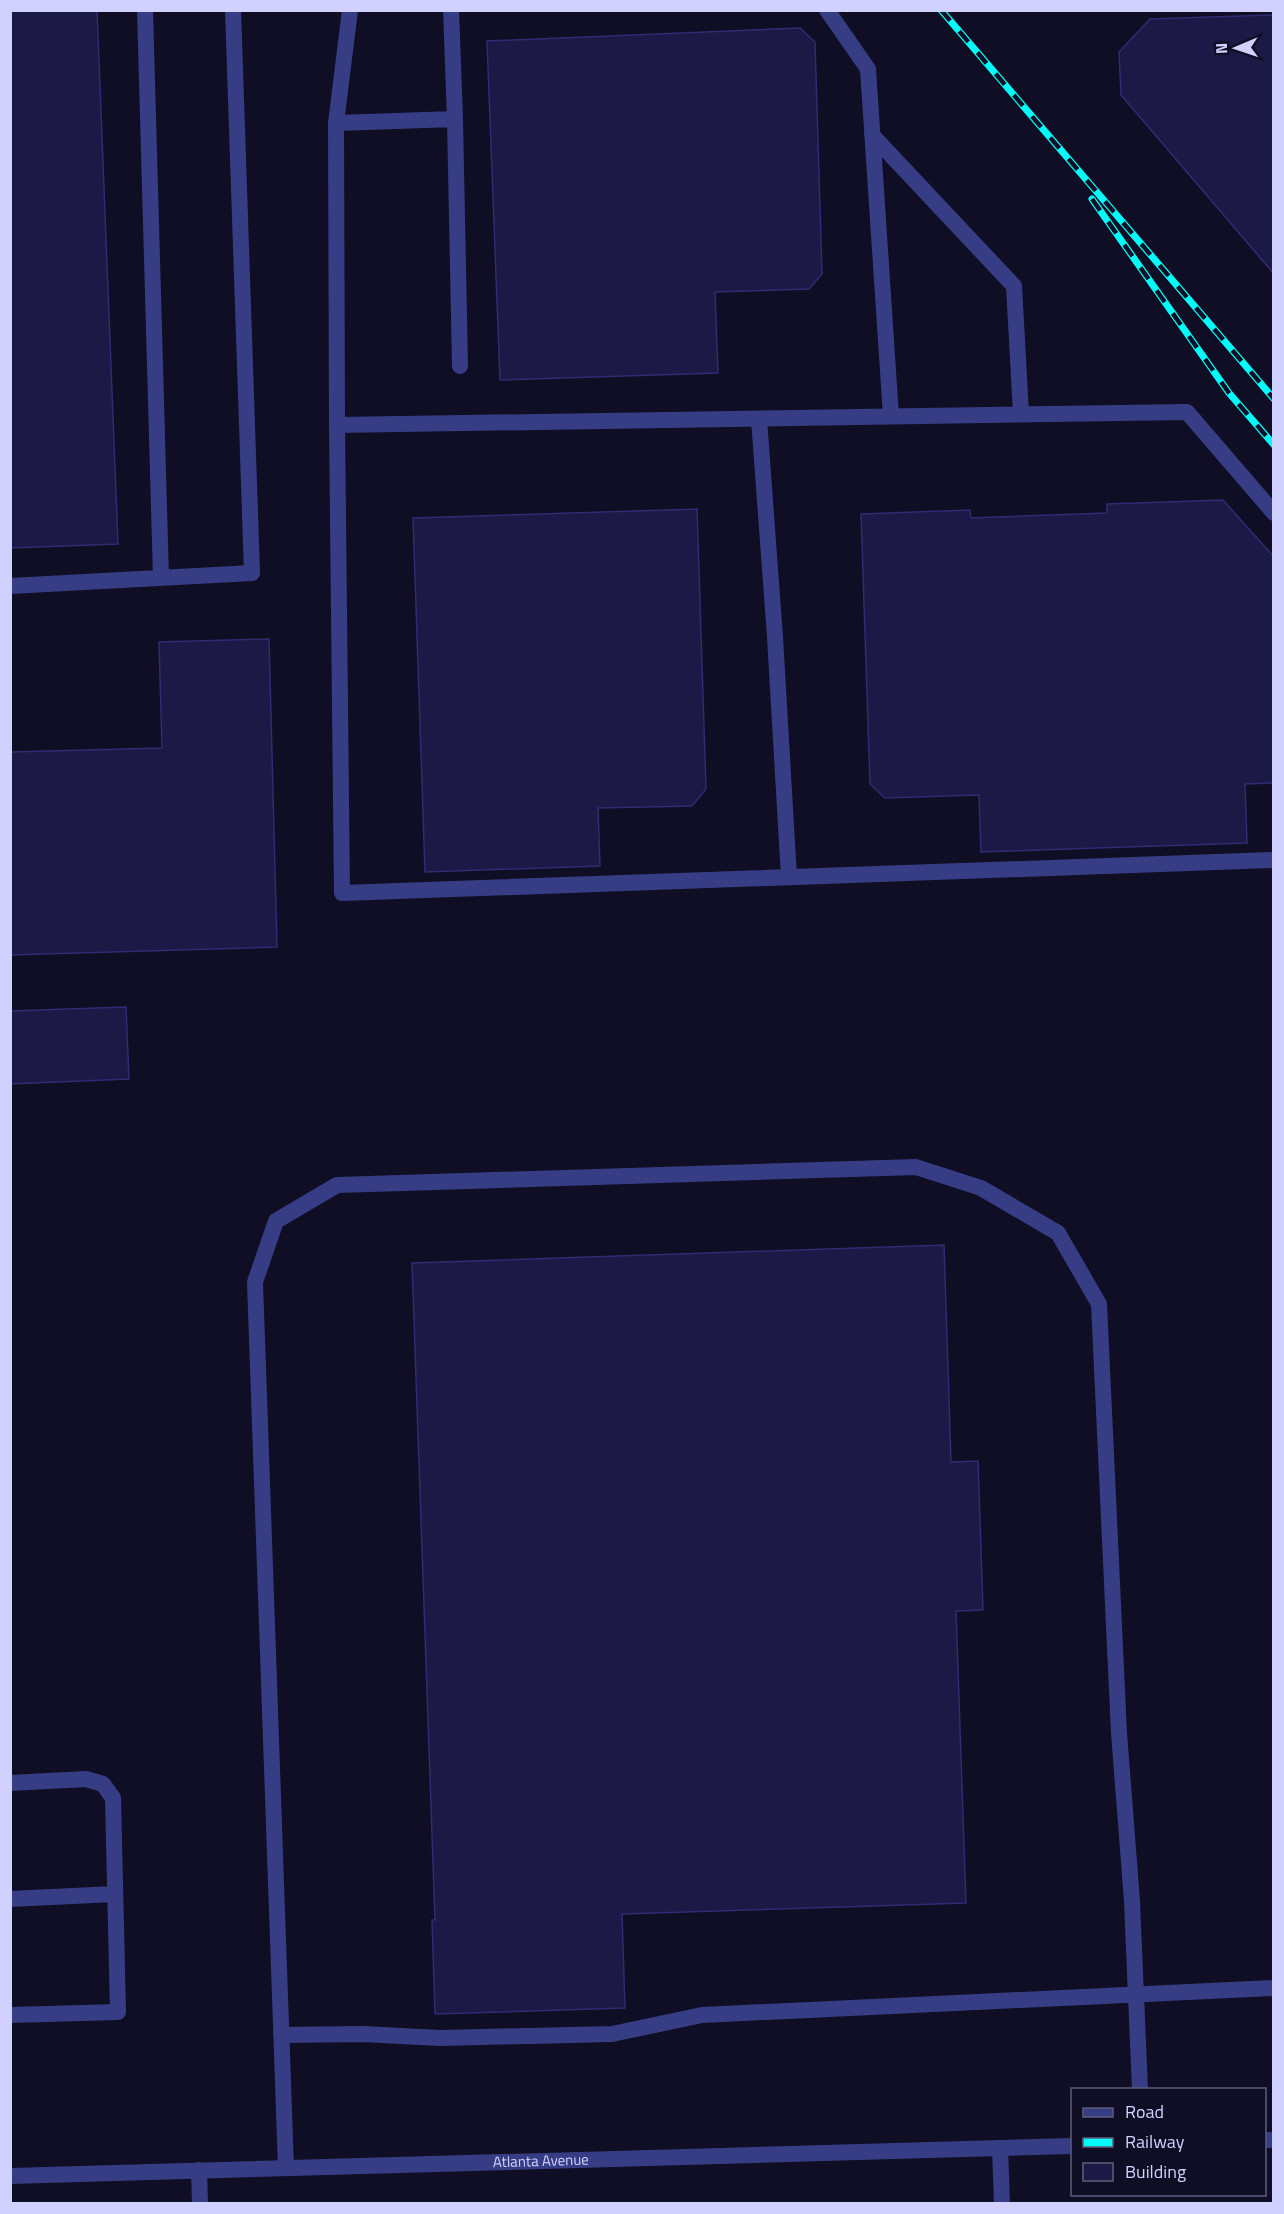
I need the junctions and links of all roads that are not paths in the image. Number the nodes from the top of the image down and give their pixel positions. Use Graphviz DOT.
graph roads {
  1 [pos="145,10"];
  2 [pos="233,10"];
  3 [pos="350,10"];
  4 [pos="451,10"];
  5 [pos="827,10"];
  6 [pos="455,119"];
  7 [pos="336,123"];
  8 [pos="872,135"];
  9 [pos="460,366"];
  10 [pos="1021,414"];
  11 [pos="891,416"];
  12 [pos="759,419"];
  13 [pos="337,425"];
  14 [pos="1274,513"];
  15 [pos="161,578"];
  16 [pos="10,586"];
  17 [pos="1274,860"];
  18 [pos="789,877"];
  19 [pos="10,1783"];
  20 [pos="116,1894"];
  21 [pos="10,1899"];
  22 [pos="1274,1988"];
  23 [pos="1136,1995"];
  24 [pos="10,2015"];
  25 [pos="281,2035"];
  26 [pos="1140,2088"];
  27 [pos="1071,2146"];
  28 [pos="1000,2148"];
  29 [pos="285,2168"];
  30 [pos="199,2170"];
  31 [pos="10,2176"];
  32 [pos="200,2204"];
  33 [pos="1002,2204"];
  1 -- 15 [label="street"];
  2 -- 15 [label="street"];
  3 -- 7 [label="street"];
  4 -- 6 [label="street"];
  5 -- 8 [label="street"];
  6 -- 7 [label="street"];
  6 -- 9 [label="street"];
  7 -- 13 [label="street"];
  8 -- 10 [label="street"];
  8 -- 11 [label="street"];
  10 -- 11 [label="street"];
  10 -- 14 [label="street"];
  11 -- 12 [label="street"];
  12 -- 13 [label="street"];
  12 -- 18 [label="street"];
  13 -- 18 [label="street"];
  15 -- 16 [label="street"];
  17 -- 18 [label="street"];
  19 -- 20 [label="street"];
  20 -- 21 [label="street"];
  20 -- 24 [label="street"];
  22 -- 23 [label="street"];
  23 -- 25 [label="street"];
  23 -- 25 [label="street"];
  23 -- 26 [label="street"];
  25 -- 29 [label="street"];
  27 -- 28 [label="street, Atlanta Avenue"];
  28 -- 29 [label="street, Atlanta Avenue"];
  28 -- 33 [label="street"];
  29 -- 30 [label="street, Atlanta Avenue"];
  30 -- 31 [label="street, Atlanta Avenue"];
  30 -- 32 [label="street"];
}
